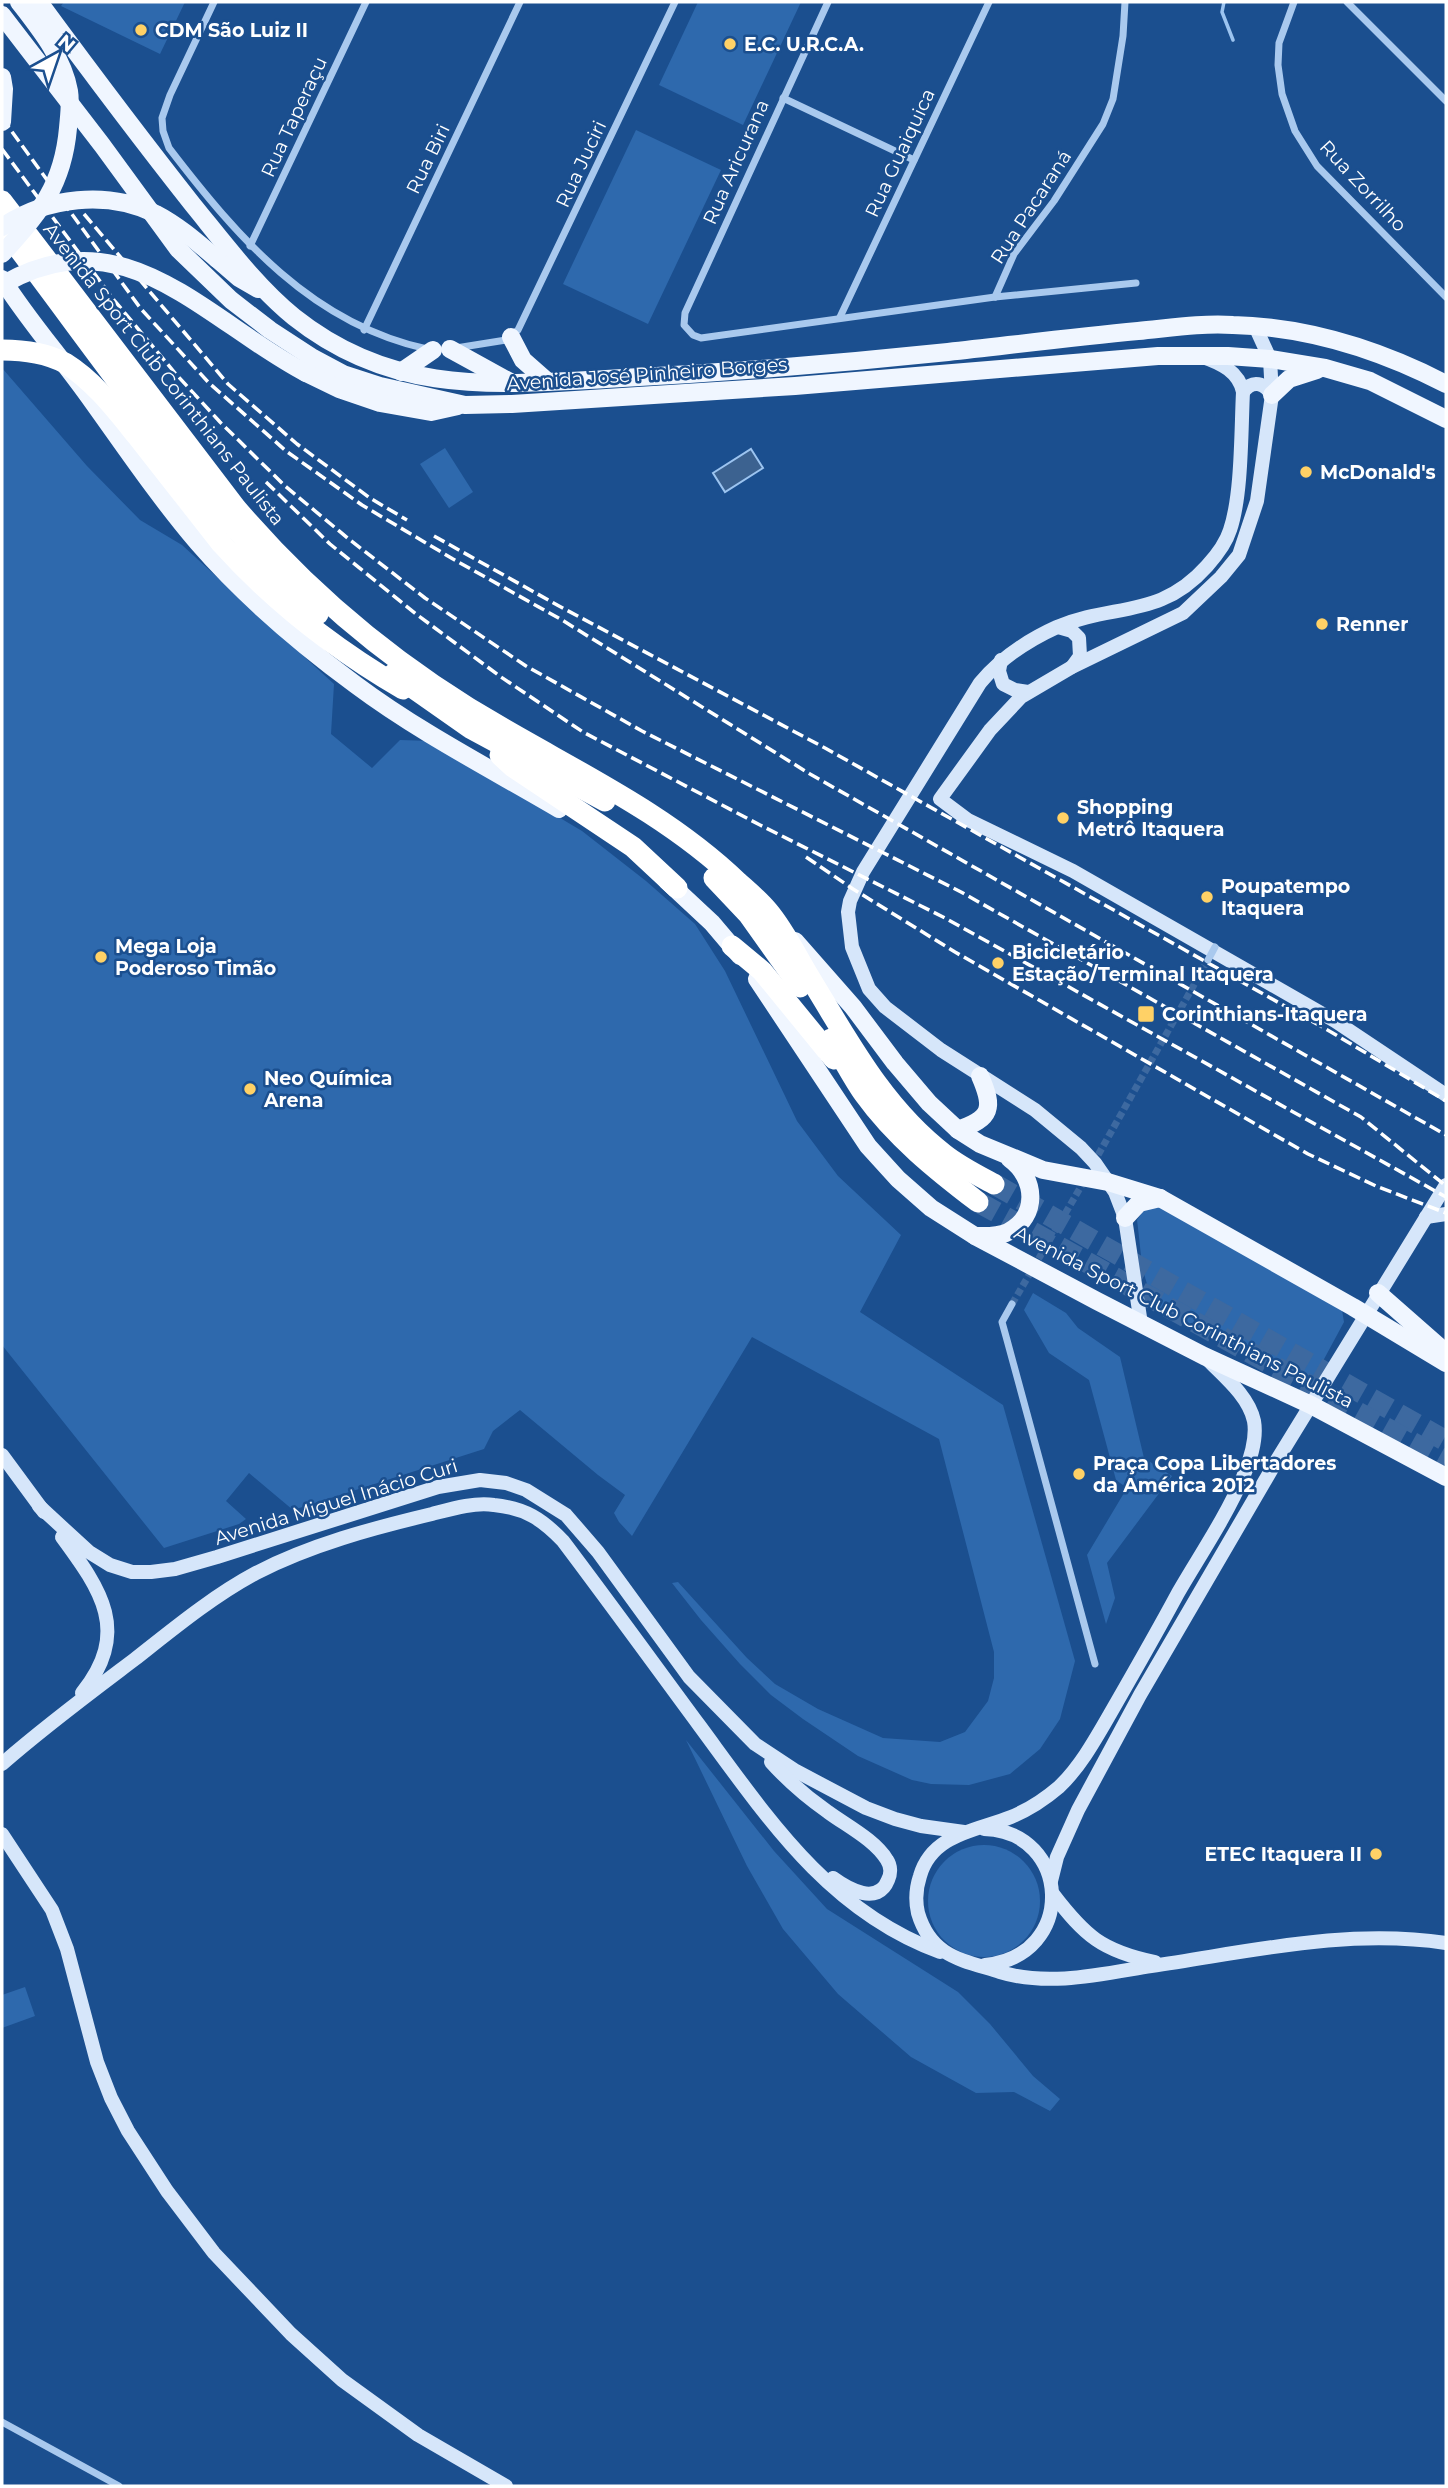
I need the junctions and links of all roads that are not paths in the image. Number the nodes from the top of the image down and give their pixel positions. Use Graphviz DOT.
graph roads {
  1 [pos="19,2"];
  2 [pos="39,2"];
  3 [pos="214,2"];
  4 [pos="366,2"];
  5 [pos="520,2"];
  6 [pos="675,2"];
  7 [pos="828,2"];
  8 [pos="989,2"];
  9 [pos="1125,2"];
  10 [pos="1294,2"];
  11 [pos="1347,2"];
  12 [pos="2,15"];
  13 [pos="2,77"];
  14 [pos="782,98"];
  15 [pos="1446,102"];
  16 [pos="2,122"];
  17 [pos="914,160"];
  18 [pos="2,201"];
  19 [pos="2,226"];
  20 [pos="250,246"];
  21 [pos="2,254"];
  22 [pos="2,279"];
  23 [pos="1136,283"];
  24 [pos="2,285"];
  25 [pos="268,292"];
  26 [pos="995,297"];
  27 [pos="1446,297"];
  28 [pos="839,317"];
  29 [pos="1193,325"];
  30 [pos="1255,326"];
  31 [pos="363,330"];
  32 [pos="511,337"];
  33 [pos="2,350"];
  34 [pos="441,350"];
  35 [pos="1170,355"];
  36 [pos="1194,355"];
  37 [pos="1270,359"];
  38 [pos="1325,368"];
  39 [pos="401,372"];
  40 [pos="548,382"];
  41 [pos="512,383"];
  42 [pos="1446,384"];
  43 [pos="1243,392"];
  44 [pos="1272,395"];
  45 [pos="465,405"];
  46 [pos="1446,419"];
  47 [pos="1058,627"];
  48 [pos="1001,660"];
  49 [pos="1072,667"];
  50 [pos="1028,692"];
  51 [pos="430,702"];
  52 [pos="470,728"];
  53 [pos="677,888"];
  54 [pos="769,912"];
  55 [pos="732,946"];
  56 [pos="1215,947"];
  57 [pos="1208,960"];
  58 [pos="980,1076"];
  59 [pos="862,1091"];
  60 [pos="1446,1096"];
  61 [pos="958,1130"];
  62 [pos="1005,1156"];
  63 [pos="1108,1182"];
  64 [pos="994,1184"];
  65 [pos="1446,1185"];
  66 [pos="1160,1198"];
  67 [pos="978,1202"];
  68 [pos="1446,1214"];
  69 [pos="1426,1217"];
  70 [pos="1125,1218"];
  71 [pos="975,1236"];
  72 [pos="1378,1293"];
  73 [pos="1012,1304"];
  74 [pos="1365,1314"];
  75 [pos="1141,1324"];
  76 [pos="1446,1353"];
  77 [pos="1204,1356"];
  78 [pos="1446,1363"];
  79 [pos="1311,1405"];
  80 [pos="2,1455"];
  81 [pos="1446,1477"];
  82 [pos="39,1506"];
  83 [pos="1095,1664"];
  84 [pos="68,1710"];
  85 [pos="755,1744"];
  86 [pos="6,1760"];
  87 [pos="2,1773"];
  88 [pos="970,1830"];
  89 [pos="2,1835"];
  90 [pos="790,1845"];
  91 [pos="2,1855"];
  92 [pos="35,1883"];
  93 [pos="1052,1888"];
  94 [pos="1446,1943"];
  95 [pos="947,1954"];
  96 [pos="1166,1964"];
  97 [pos="980,1965"];
  98 [pos="2,2422"];
  99 [pos="118,2486"];
  100 [pos="506,2486"];
  1 -- 21 [label="main road, bridge"];
  2 -- 25 [label="main road, Avenida José Pinheiro Borges"];
  3 -- 20 [label="street"];
  4 -- 20 [label="street, Rua Taperaçu"];
  5 -- 31 [label="street, Rua Biri"];
  6 -- 32 [label="street, Rua Juciri"];
  7 -- 14 [label="street, Rua Aricurana"];
  8 -- 17 [label="street, Rua Guaiquica"];
  9 -- 26 [label="street, Rua Pacaraná"];
  10 -- 27 [label="street, Rua Zorrilho"];
  11 -- 15 [label="street"];
  12 -- 45 [label="main road, Avenida José Pinheiro Borges"];
  13 -- 16 [label="main road, bridge"];
  14 -- 17 [label="street"];
  14 -- 28 [label="street, Rua Aricurana"];
  17 -- 28 [label="street, Rua Guaiquica"];
  18 -- 54 [label="highway, Avenida Sport Club Corinthians Paulista"];
  19 -- 25 [label="main road, bridge"];
  19 -- 51 [label="highway, Avenida Sport Club Corinthians Paulista"];
  20 -- 31 [label="street"];
  22 -- 53 [label="main road, Avenida Sport Club Corinthians Paulista"];
  23 -- 26 [label="street"];
  24 -- 45 [label="main road, bridge"];
  25 -- 39 [label="main road, Avenida José Pinheiro Borges"];
  26 -- 28 [label="street"];
  29 -- 30 [label="main road, Avenida José Pinheiro Borges"];
  29 -- 35 [label="main road"];
  29 -- 40 [label="main road, Avenida José Pinheiro Borges"];
  30 -- 37 [label="street"];
  30 -- 42 [label="main road, Avenida José Pinheiro Borges"];
  31 -- 34 [label="street"];
  32 -- 34 [label="street"];
  32 -- 40 [label="main road"];
  33 -- 51 [label="highway, bridge"];
  34 -- 39 [label="main road"];
  34 -- 41 [label="main road"];
  35 -- 36 [label="main road, Avenida José Pinheiro Borges"];
  35 -- 45 [label="main road, Avenida José Pinheiro Borges"];
  36 -- 37 [label="main road, Avenida José Pinheiro Borges"];
  36 -- 43 [label="street"];
  37 -- 38 [label="main road, Avenida José Pinheiro Borges"];
  37 -- 44 [label="street"];
  38 -- 44 [label="main road"];
  38 -- 46 [label="main road, Avenida José Pinheiro Borges"];
  39 -- 41 [label="main road, Avenida José Pinheiro Borges"];
  40 -- 41 [label="main road, Avenida José Pinheiro Borges"];
  43 -- 44 [label="street"];
  43 -- 47 [label="street"];
  44 -- 49 [label="street"];
  47 -- 48 [label="street"];
  47 -- 49 [label="street"];
  48 -- 50 [label="street"];
  48 -- 58 [label="street"];
  49 -- 50 [label="street"];
  50 -- 60 [label="street"];
  51 -- 52 [label="highway, Avenida Sport Club Corinthians Paulista"];
  52 -- 53 [label="highway"];
  52 -- 59 [label="highway, Avenida Sport Club Corinthians Paulista"];
  53 -- 55 [label="main road, Avenida Sport Club Corinthians Paulista"];
  54 -- 61 [label="main road, Avenida Sport Club Corinthians Paulista"];
  54 -- 64 [label="highway, Avenida Sport Club Corinthians Paulista"];
  55 -- 59 [label="highway"];
  55 -- 71 [label="main road, Avenida Sport Club Corinthians Paulista"];
  56 -- 57 [label="street, bridge"];
  58 -- 61 [label="main road"];
  58 -- 63 [label="street"];
  59 -- 67 [label="highway, Avenida Sport Club Corinthians Paulista"];
  61 -- 62 [label="main road, Avenida Sport Club Corinthians Paulista"];
  62 -- 63 [label="main road, Avenida Sport Club Corinthians Paulista"];
  62 -- 71 [label="main road"];
  63 -- 66 [label="main road, Avenida Sport Club Corinthians Paulista"];
  63 -- 70 [label="street"];
  65 -- 69 [label="street"];
  66 -- 70 [label="main road"];
  66 -- 74 [label="main road, Avenida Sport Club Corinthians Paulista"];
  68 -- 69 [label="street"];
  69 -- 72 [label="street"];
  70 -- 75 [label="street"];
  71 -- 75 [label="main road, Avenida Sport Club Corinthians Paulista"];
  72 -- 74 [label="street"];
  72 -- 76 [label="main road"];
  73 -- 83 [label="street"];
  74 -- 78 [label="main road, Avenida Sport Club Corinthians Paulista"];
  74 -- 79 [label="street"];
  75 -- 77 [label="main road, Avenida Sport Club Corinthians Paulista"];
  77 -- 79 [label="main road, Avenida Sport Club Corinthians Paulista"];
  77 -- 88 [label="street"];
  79 -- 81 [label="main road, Avenida Sport Club Corinthians Paulista"];
  79 -- 93 [label="street"];
  80 -- 82 [label="street"];
  82 -- 84 [label="street"];
  82 -- 85 [label="street, Avenida Miguel Inácio Curi"];
  84 -- 86 [label="street, Avenida Miguel Inácio Curi"];
  84 -- 90 [label="street, Avenida Miguel Inácio Curi"];
  85 -- 88 [label="street, Avenida Miguel Inácio Curi"];
  85 -- 90 [label="street"];
  86 -- 87 [label="street, Avenida Miguel Inácio Curi"];
  88 -- 93 [label="street"];
  88 -- 95 [label="street"];
  89 -- 92 [label="street"];
  90 -- 95 [label="street, Avenida Miguel Inácio Curi"];
  91 -- 92 [label="street"];
  92 -- 100 [label="street"];
  93 -- 96 [label="street, Avenida Miguel Inácio Curi"];
  93 -- 97 [label="street"];
  94 -- 96 [label="street, Avenida Miguel Inácio Curi"];
  95 -- 97 [label="street, Avenida Miguel Inácio Curi"];
  96 -- 97 [label="street, Avenida Miguel Inácio Curi"];
  98 -- 99 [label="street"];
}
